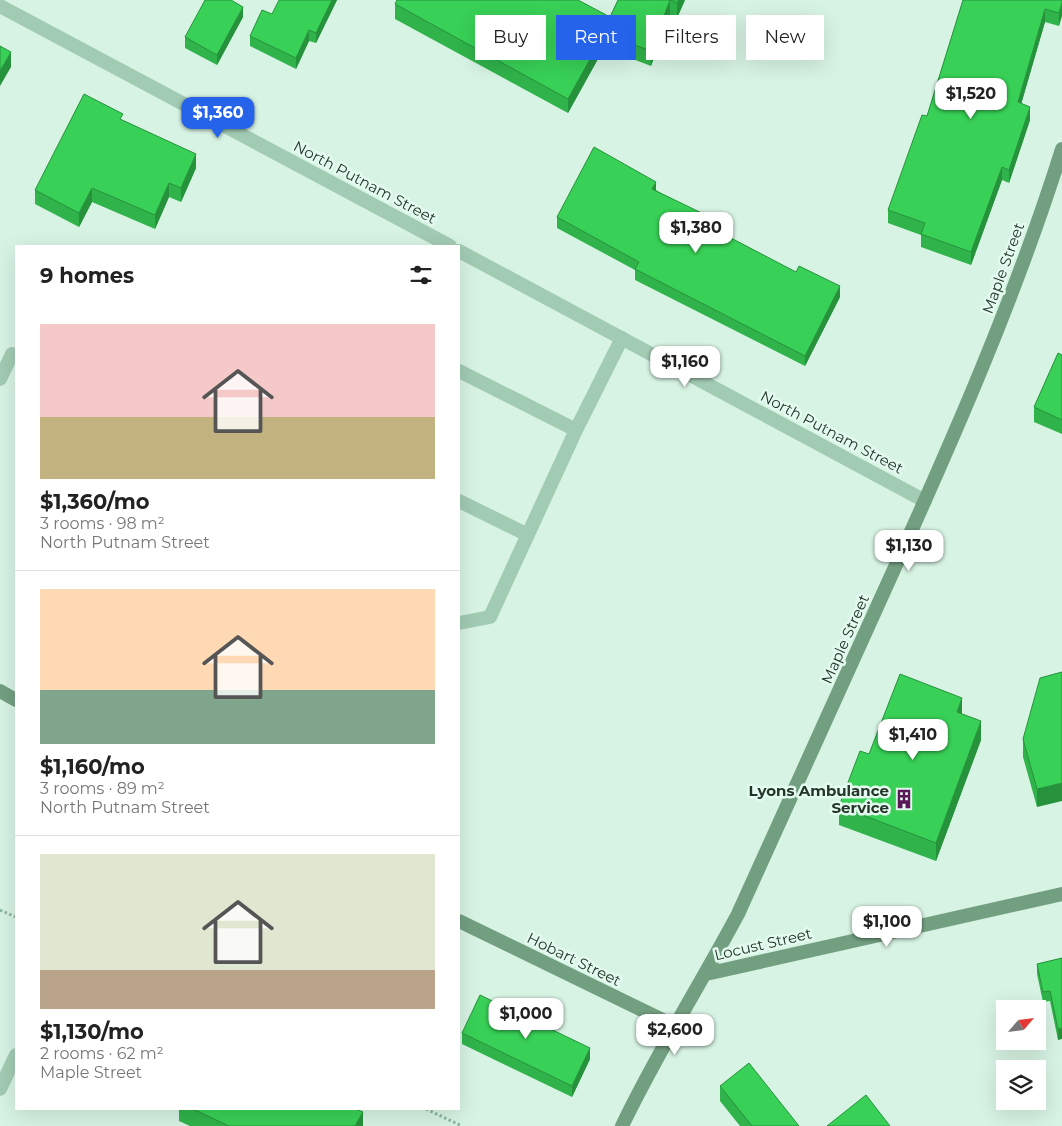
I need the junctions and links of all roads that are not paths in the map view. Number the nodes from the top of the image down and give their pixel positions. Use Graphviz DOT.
graph roads {
  1 [pos="0,6"];
  2 [pos="1062,149"];
  3 [pos="448,245"];
  4 [pos="460,252"];
  5 [pos="622,338"];
  6 [pos="12,354"];
  7 [pos="460,372"];
  8 [pos="0,379"];
  9 [pos="576,430"];
  10 [pos="460,501"];
  11 [pos="926,501"];
  12 [pos="528,535"];
  13 [pos="460,623"];
  14 [pos="0,691"];
  15 [pos="15,699"];
  16 [pos="1062,894"];
  17 [pos="460,921"];
  18 [pos="706,974"];
  19 [pos="675,1026"];
  20 [pos="15,1057"];
  21 [pos="0,1089"];
  22 [pos="622,1126"];
  1 -- 3 [label="street, North Putnam Street"];
  2 -- 11 [label="main road, Maple Street"];
  4 -- 5 [label="street, North Putnam Street"];
  5 -- 9 [label="street"];
  5 -- 11 [label="street, North Putnam Street"];
  6 -- 8 [label="street"];
  7 -- 9 [label="street"];
  9 -- 12 [label="street"];
  10 -- 12 [label="street"];
  11 -- 18 [label="main road, Maple Street"];
  12 -- 13 [label="street"];
  14 -- 15 [label="main road"];
  16 -- 18 [label="main road, Locust Street"];
  17 -- 19 [label="main road, Hobart Street"];
  18 -- 19 [label="main road, Maple Street"];
  19 -- 22 [label="main road, Maple Street"];
  20 -- 21 [label="street"];
}
